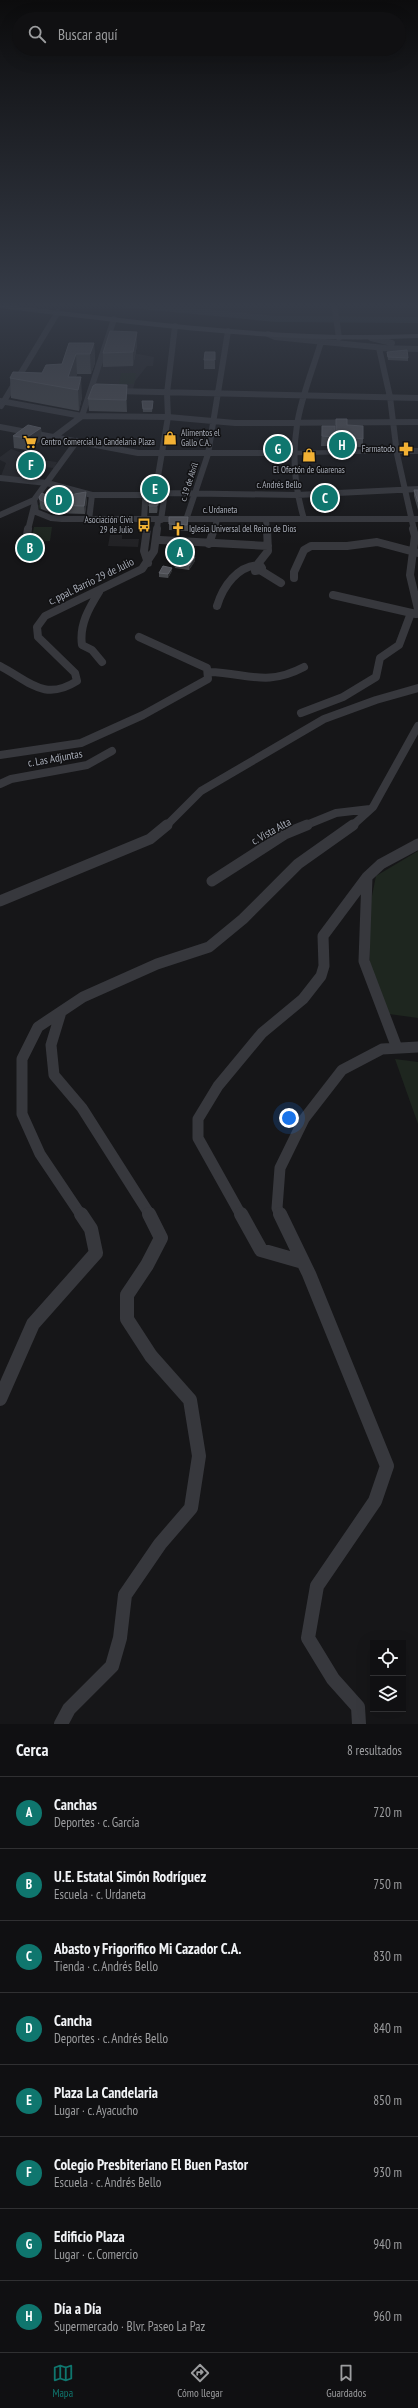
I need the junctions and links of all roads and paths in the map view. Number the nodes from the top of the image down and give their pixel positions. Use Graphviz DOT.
graph roads {
  1 [pos="15,383"];
  2 [pos="93,383"];
  3 [pos="168,383"];
  4 [pos="219,383"];
  5 [pos="310,383"];
  6 [pos="387,383"];
  7 [pos="0,390"];
  8 [pos="91,391"];
  9 [pos="99,391"];
  10 [pos="106,391"];
  11 [pos="9,393"];
  12 [pos="167,393"];
  13 [pos="217,395"];
  14 [pos="306,397"];
  15 [pos="390,397"];
  16 [pos="418,398"];
  17 [pos="1,403"];
  18 [pos="82,416"];
  19 [pos="168,417"];
  20 [pos="214,422"];
  21 [pos="418,422"];
  22 [pos="394,423"];
  23 [pos="297,424"];
  24 [pos="0,427"];
  25 [pos="54,437"];
  26 [pos="77,441"];
  27 [pos="397,451"];
  28 [pos="418,452"];
  29 [pos="295,453"];
  30 [pos="163,454"];
  31 [pos="208,454"];
  32 [pos="0,478"];
  33 [pos="157,482"];
  34 [pos="47,483"];
  35 [pos="404,490"];
  36 [pos="418,490"];
  37 [pos="164,494"];
  38 [pos="195,494"];
  39 [pos="92,495"];
  40 [pos="145,495"];
  41 [pos="297,495"];
  42 [pos="34,503"];
  43 [pos="0,515"];
  44 [pos="415,519"];
  45 [pos="89,520"];
  46 [pos="146,520"];
  47 [pos="160,520"];
  48 [pos="186,520"];
  49 [pos="217,520"];
  50 [pos="266,520"];
  51 [pos="304,520"];
  52 [pos="160,540"];
  53 [pos="209,544"];
  54 [pos="268,546"];
  55 [pos="25,547"];
  56 [pos="416,552"];
  57 [pos="148,563"];
  58 [pos="259,567"];
  59 [pos="294,578"];
  60 [pos="281,583"];
  61 [pos="99,592"];
  62 [pos="333,595"];
  63 [pos="217,606"];
  64 [pos="416,612"];
  65 [pos="139,637"];
  66 [pos="102,662"];
  67 [pos="0,666"];
  68 [pos="304,667"];
  69 [pos="209,672"];
  70 [pos="418,688"];
  71 [pos="301,713"];
  72 [pos="417,729"];
  73 [pos="112,751"];
  74 [pos="0,755"];
  75 [pos="0,784"];
  76 [pos="370,809"];
  77 [pos="418,844"];
  78 [pos="367,877"];
  79 [pos="212,881"];
  80 [pos="0,901"];
  81 [pos="61,1012"];
  82 [pos="418,1047"];
  83 [pos="397,1048"];
  84 [pos="303,1262"];
  85 [pos="0,1399"];
  86 [pos="61,1724"];
  87 [pos="359,1724"];
  1 -- 11 [label="street"];
  2 -- 8 [label="street"];
  3 -- 12 [label="street"];
  4 -- 13 [label="street, c. 19 de Abril"];
  5 -- 14 [label="street"];
  6 -- 15 [label="street"];
  7 -- 11 [label="street"];
  8 -- 9 [label="street"];
  8 -- 18 [label="street"];
  10 -- 12 [label="street"];
  11 -- 17 [label="street"];
  12 -- 13 [label="street"];
  12 -- 19 [label="street"];
  13 -- 14 [label="street"];
  13 -- 20 [label="street, c. 19 de Abril"];
  14 -- 15 [label="street"];
  14 -- 23 [label="street"];
  15 -- 16 [label="street"];
  15 -- 22 [label="street"];
  17 -- 18 [label="street"];
  18 -- 19 [label="street"];
  18 -- 25 [label="street"];
  19 -- 20 [label="street"];
  19 -- 30 [label="street"];
  20 -- 23 [label="street"];
  20 -- 31 [label="street, c. 19 de Abril"];
  21 -- 22 [label="street"];
  22 -- 23 [label="street"];
  22 -- 27 [label="street"];
  23 -- 29 [label="street"];
  24 -- 25 [label="street"];
  25 -- 26 [label="street"];
  26 -- 30 [label="street"];
  26 -- 34 [label="street"];
  27 -- 28 [label="street"];
  27 -- 29 [label="street"];
  27 -- 35 [label="street"];
  29 -- 31 [label="street"];
  29 -- 41 [label="street"];
  30 -- 31 [label="street"];
  30 -- 33 [label="street"];
  31 -- 38 [label="street, c. 19 de Abril"];
  32 -- 34 [label="street"];
  33 -- 37 [label="street"];
  33 -- 40 [label="street"];
  34 -- 39 [label="street"];
  34 -- 42 [label="street"];
  35 -- 36 [label="street, c. Andrés Bello"];
  35 -- 41 [label="street, c. Andrés Bello"];
  35 -- 44 [label="street"];
  37 -- 38 [label="street, c. Andrés Bello"];
  37 -- 47 [label="street, c. ppal. Barrio 29 de Julio"];
  38 -- 41 [label="street, c. Andrés Bello"];
  38 -- 48 [label="street, c. 19 de Abril"];
  39 -- 40 [label="street"];
  39 -- 45 [label="street"];
  40 -- 46 [label="street, c. ppal. Barrio 29 de Julio"];
  41 -- 51 [label="street"];
  42 -- 43 [label="street"];
  42 -- 45 [label="street, c. Urdaneta"];
  42 -- 55 [label="street"];
  44 -- 51 [label="street, c. Urdaneta"];
  44 -- 56 [label="street"];
  45 -- 46 [label="street, c. Urdaneta"];
  46 -- 47 [label="street, c. Urdaneta"];
  46 -- 57 [label="street, c. ppal. Barrio 29 de Julio"];
  47 -- 48 [label="street, c. Urdaneta"];
  47 -- 57 [label="street, c. ppal. Barrio 29 de Julio"];
  48 -- 49 [label="street, c. Urdaneta"];
  49 -- 50 [label="street, c. Urdaneta"];
  49 -- 53 [label="street"];
  50 -- 51 [label="street, c. Urdaneta"];
  50 -- 54 [label="street"];
  52 -- 53 [label="street"];
  53 -- 54 [label="street"];
  54 -- 58 [label="street"];
  56 -- 59 [label="street"];
  56 -- 64 [label="street"];
  57 -- 61 [label="street, c. ppal. Barrio 29 de Julio"];
  58 -- 60 [label="street"];
  58 -- 63 [label="street"];
  61 -- 66 [label="street"];
  61 -- 67 [label="street, c. ppal. Barrio 29 de Julio"];
  62 -- 64 [label="street"];
  64 -- 71 [label="street"];
  65 -- 69 [label="street"];
  68 -- 69 [label="street"];
  69 -- 74 [label="street"];
  70 -- 80 [label="street"];
  72 -- 76 [label="street"];
  73 -- 75 [label="street, c. Las Adjuntas"];
  76 -- 79 [label="street, c. Vista Alta"];
  76 -- 81 [label="street"];
  77 -- 78 [label="street"];
  78 -- 83 [label="street"];
  78 -- 84 [label="street"];
  81 -- 85 [label="street"];
  81 -- 86 [label="street"];
  82 -- 83 [label="street"];
  83 -- 84 [label="street"];
  84 -- 87 [label="street"];
}
